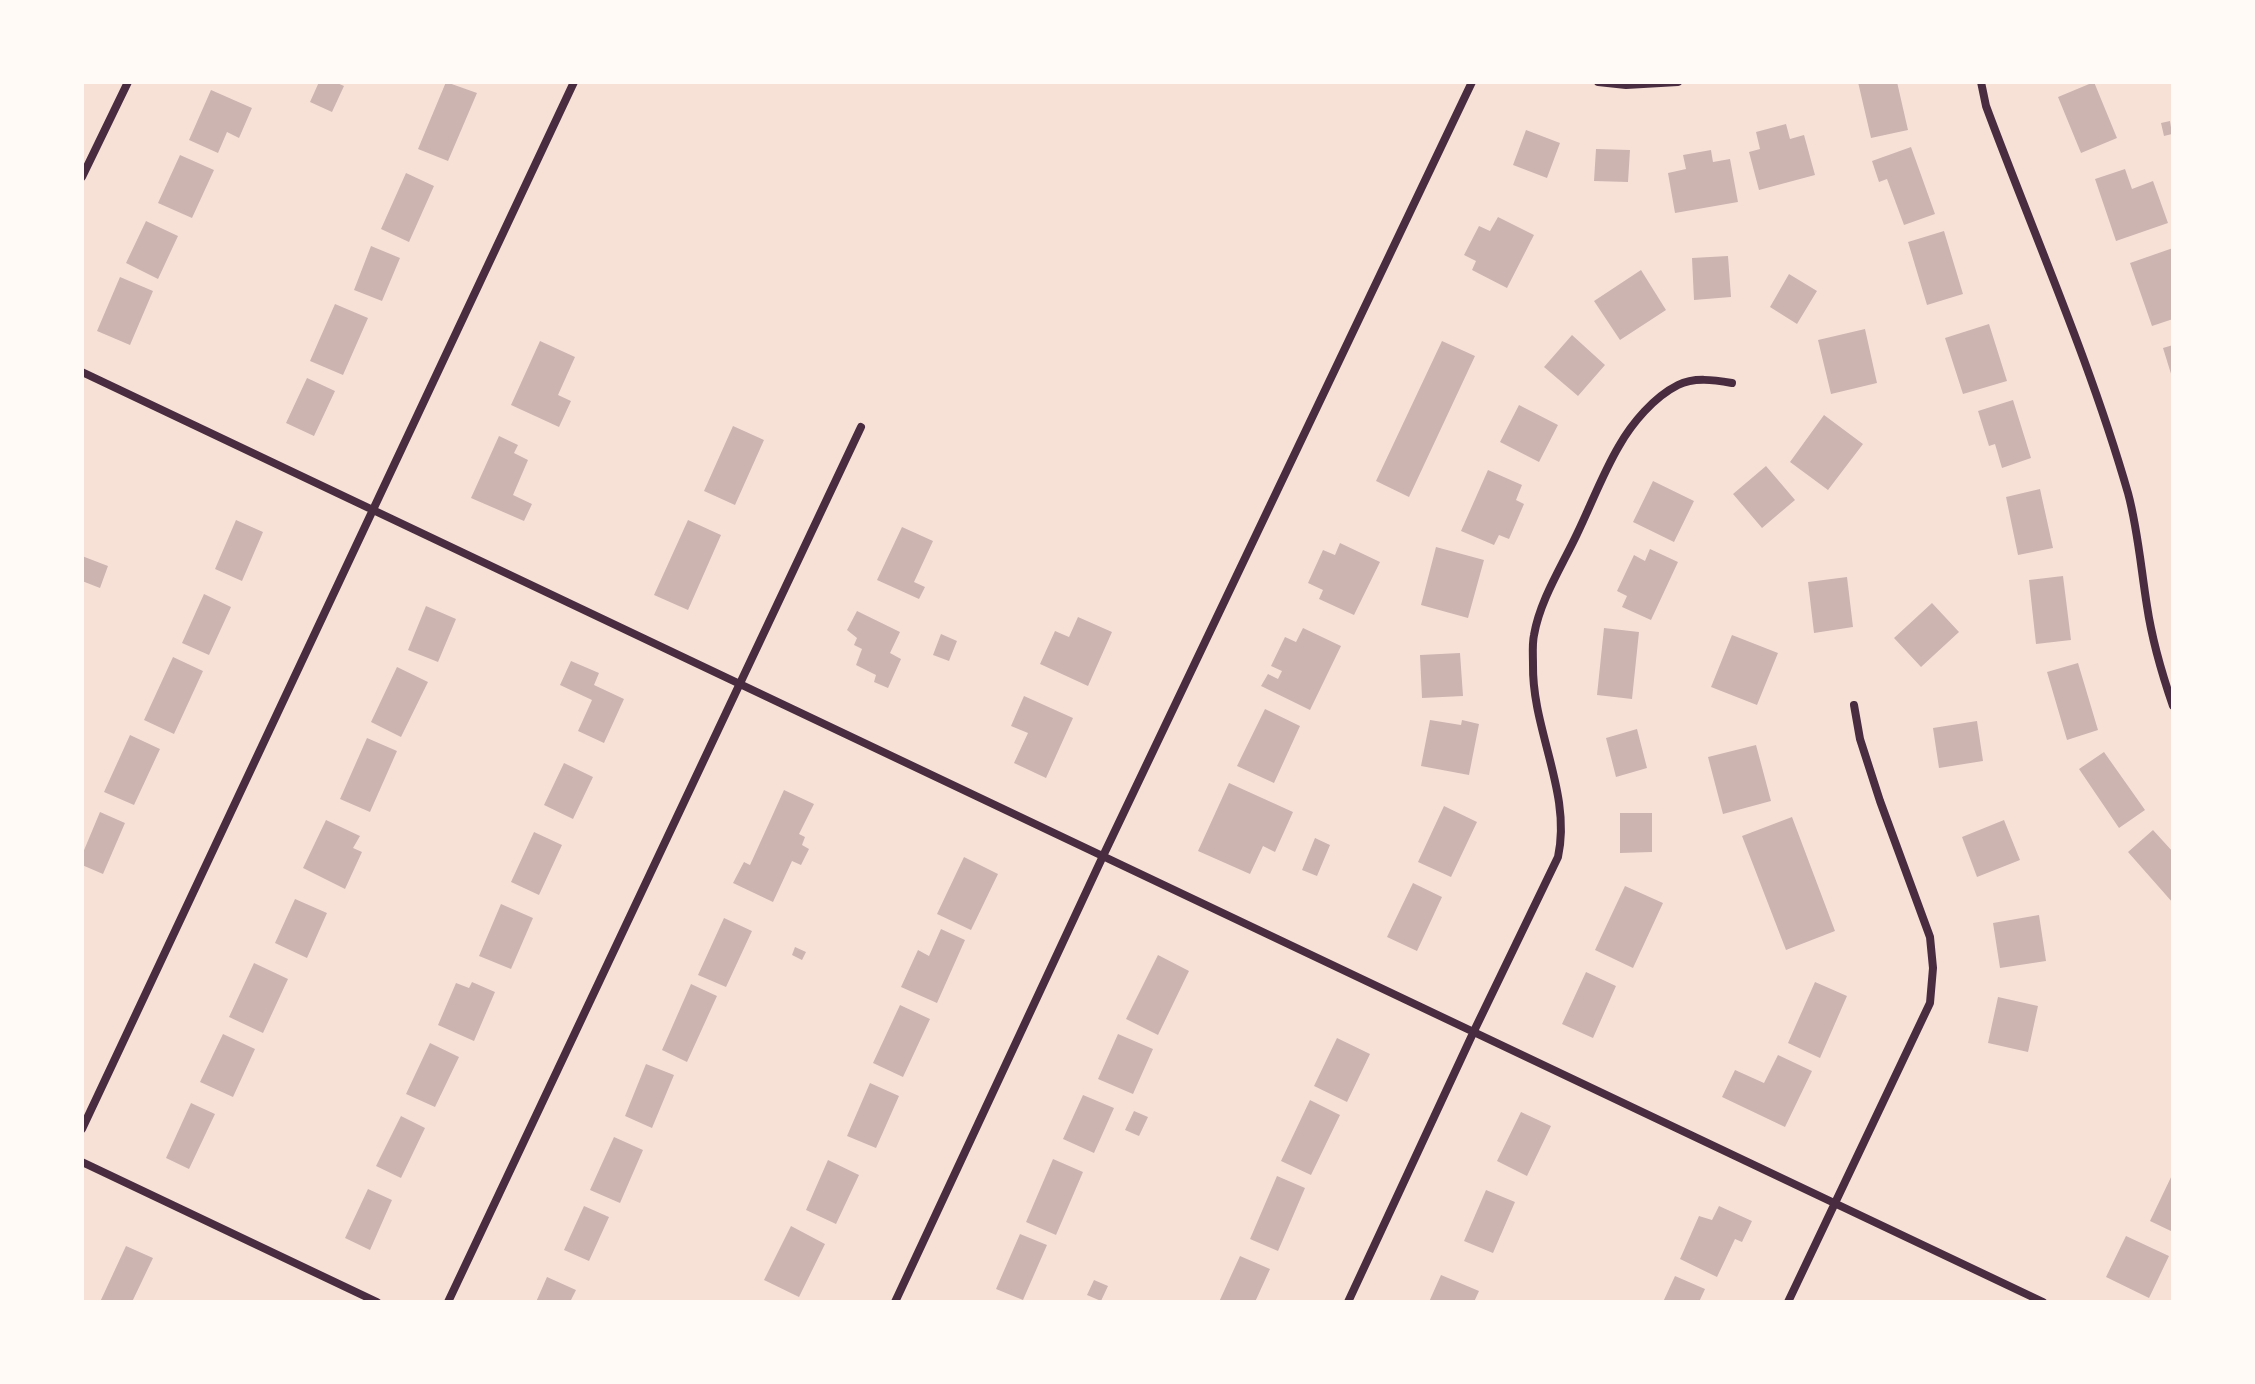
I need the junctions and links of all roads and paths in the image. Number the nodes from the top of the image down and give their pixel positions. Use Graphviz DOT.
graph roads {
  1 [pos="128,82"];
  2 [pos="574,82"];
  3 [pos="1472,82"];
  4 [pos="1598,82"];
  5 [pos="1678,82"];
  6 [pos="1981,82"];
  7 [pos="82,177"];
  8 [pos="82,372"];
  9 [pos="1732,383"];
  10 [pos="861,427"];
  11 [pos="373,510"];
  12 [pos="740,683"];
  13 [pos="1854,705"];
  14 [pos="2173,706"];
  15 [pos="1103,856"];
  16 [pos="1474,1031"];
  17 [pos="82,1129"];
  18 [pos="82,1162"];
  19 [pos="1835,1202"];
  20 [pos="377,1302"];
  21 [pos="448,1302"];
  22 [pos="895,1302"];
  23 [pos="1348,1302"];
  24 [pos="1788,1302"];
  25 [pos="2043,1302"];
  1 -- 7 [label="street"];
  2 -- 11 [label="street"];
  3 -- 15 [label="street"];
  4 -- 5 [label="street"];
  6 -- 14 [label="street"];
  8 -- 11 [label="street"];
  9 -- 16 [label="street"];
  10 -- 12 [label="street"];
  11 -- 12 [label="street"];
  11 -- 17 [label="street"];
  12 -- 15 [label="street"];
  12 -- 21 [label="street"];
  13 -- 19 [label="street"];
  15 -- 16 [label="street"];
  15 -- 22 [label="street"];
  16 -- 19 [label="street"];
  16 -- 23 [label="street"];
  18 -- 20 [label="street"];
  19 -- 24 [label="street"];
  19 -- 25 [label="street"];
}
